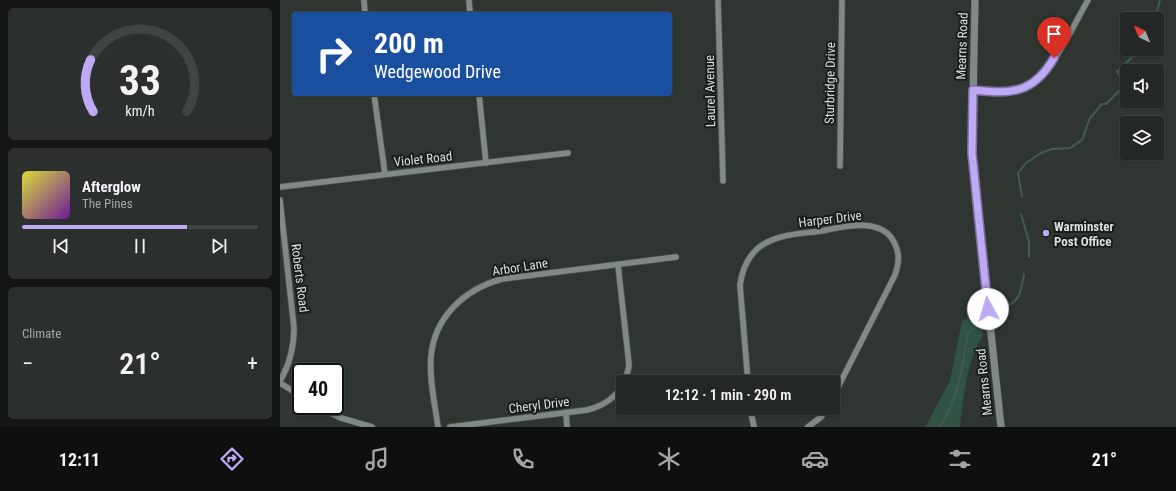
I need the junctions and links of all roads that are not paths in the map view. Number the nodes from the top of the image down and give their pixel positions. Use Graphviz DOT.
graph roads {
  1 [pos="364,0"];
  2 [pos="469,0"];
  3 [pos="718,0"];
  4 [pos="842,0"];
  5 [pos="975,0"];
  6 [pos="1088,0"];
  7 [pos="365,12"];
  8 [pos="470,12"];
  9 [pos="973,90"];
  10 [pos="374,96"];
  11 [pos="478,96"];
  12 [pos="568,153"];
  13 [pos="486,163"];
  14 [pos="840,166"];
  15 [pos="385,174"];
  16 [pos="723,181"];
  17 [pos="280,186"];
  18 [pos="280,200"];
  19 [pos="676,257"];
  20 [pos="618,265"];
  21 [pos="626,375"];
  22 [pos="747,375"];
  23 [pos="280,382"];
  24 [pos="840,383"];
  25 [pos="292,390"];
  26 [pos="616,394"];
  27 [pos="566,413"];
  28 [pos="335,415"];
  29 [pos="751,415"];
  30 [pos="822,415"];
  31 [pos="372,427"];
  32 [pos="438,427"];
  33 [pos="450,427"];
  34 [pos="568,427"];
  35 [pos="754,427"];
  36 [pos="808,427"];
  37 [pos="1001,427"];
  1 -- 7 [label="street"];
  2 -- 8 [label="street"];
  3 -- 16 [label="street, Laurel Avenue"];
  4 -- 14 [label="street, Sturbridge Drive"];
  5 -- 9 [label="street, Mearns Road"];
  6 -- 9 [label="street"];
  9 -- 37 [label="street, Mearns Road"];
  10 -- 15 [label="street"];
  11 -- 13 [label="street"];
  12 -- 13 [label="street, Violet Road"];
  13 -- 15 [label="street, Violet Road"];
  15 -- 17 [label="street, Violet Road"];
  18 -- 23 [label="street, Roberts Road"];
  19 -- 20 [label="street, Arbor Lane"];
  20 -- 21 [label="street"];
  20 -- 32 [label="street, Arbor Lane"];
  22 -- 24 [label="street, Harper Drive"];
  23 -- 25 [label="street"];
  26 -- 27 [label="street, Cheryl Drive"];
  27 -- 33 [label="street, Cheryl Drive"];
  27 -- 34 [label="street"];
  28 -- 31 [label="street"];
  29 -- 35 [label="street"];
  30 -- 36 [label="street"];
}
